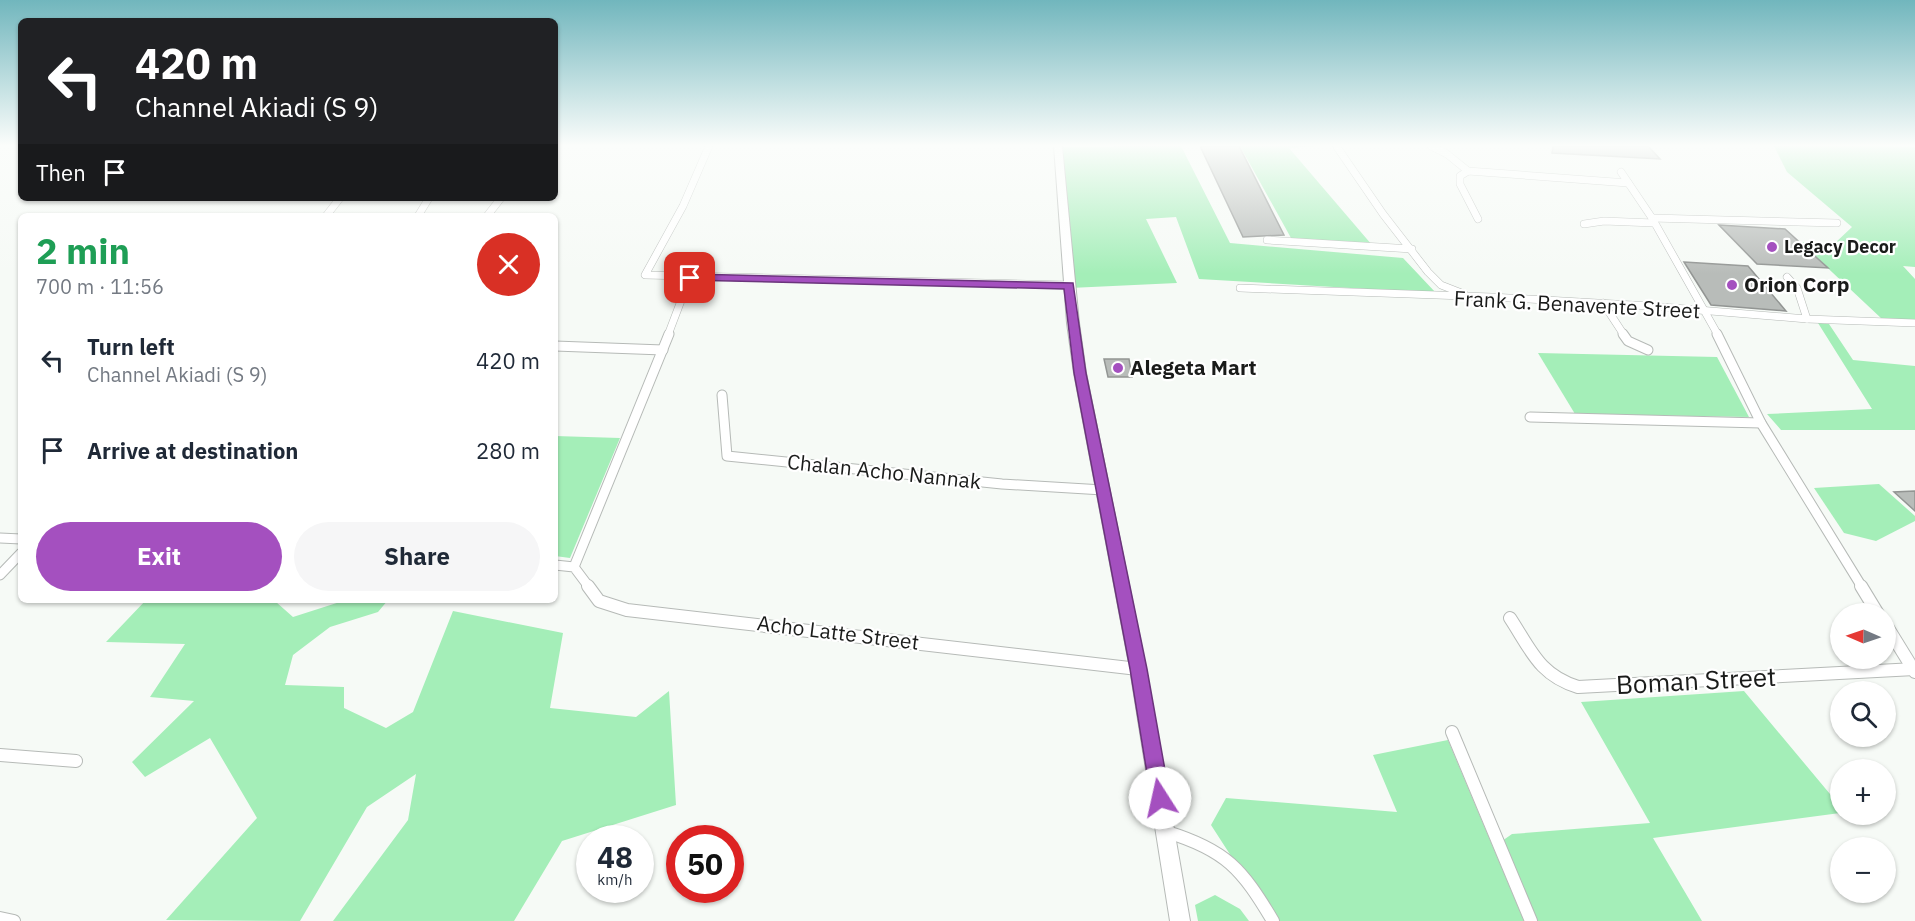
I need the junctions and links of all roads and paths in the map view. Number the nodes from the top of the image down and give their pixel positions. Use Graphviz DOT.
graph roads {
  1 [pos="690,189"];
  2 [pos="1062,189"];
  3 [pos="1366,189"];
  4 [pos="1463,189"];
  5 [pos="1632,189"];
  6 [pos="338,201"];
  7 [pos="498,201"];
  8 [pos="328,213"];
  9 [pos="488,213"];
  10 [pos="1478,219"];
  11 [pos="1653,220"];
  12 [pos="1837,223"];
  13 [pos="1584,224"];
  14 [pos="1267,240"];
  15 [pos="1412,249"];
  16 [pos="1787,277"];
  17 [pos="690,278"];
  18 [pos="1070,285"];
  19 [pos="1240,288"];
  20 [pos="1478,297"];
  21 [pos="1603,303"];
  22 [pos="1704,312"];
  23 [pos="1808,319"];
  24 [pos="1915,323"];
  25 [pos="558,346"];
  26 [pos="663,350"];
  27 [pos="1648,350"];
  28 [pos="722,395"];
  29 [pos="1530,417"];
  30 [pos="1761,423"];
  31 [pos="1103,490"];
  32 [pos="0,538"];
  33 [pos="18,539"];
  34 [pos="18,556"];
  35 [pos="558,565"];
  36 [pos="574,567"];
  37 [pos="0,575"];
  38 [pos="1871,603"];
  39 [pos="1510,618"];
  40 [pos="1896,641"];
  41 [pos="1138,669"];
  42 [pos="1914,670"];
  43 [pos="1452,732"];
  44 [pos="0,755"];
  45 [pos="76,761"];
  46 [pos="1167,831"];
  47 [pos="0,918"];
  48 [pos="14,921"];
  49 [pos="1180,921"];
  50 [pos="1273,921"];
  51 [pos="1531,921"];
  1 -- 17 [label="street"];
  2 -- 18 [label="main road"];
  3 -- 15 [label="street"];
  4 -- 10 [label="street"];
  5 -- 11 [label="street"];
  6 -- 8 [label="street"];
  7 -- 9 [label="street"];
  11 -- 12 [label="street"];
  11 -- 13 [label="street"];
  11 -- 22 [label="street"];
  14 -- 15 [label="street"];
  15 -- 20 [label="street"];
  16 -- 23 [label="street"];
  17 -- 18 [label="street"];
  17 -- 26 [label="street"];
  18 -- 31 [label="main road"];
  19 -- 20 [label="street, Frank G. Benavente Street"];
  20 -- 21 [label="street, Frank G. Benavente Street"];
  21 -- 22 [label="street, Frank G. Benavente Street"];
  21 -- 27 [label="street"];
  22 -- 23 [label="street, Frank G. Benavente Street"];
  22 -- 30 [label="street"];
  23 -- 24 [label="street, Frank G. Benavente Street"];
  25 -- 26 [label="street"];
  26 -- 36 [label="street"];
  28 -- 31 [label="street, Chalan Acho Nannak"];
  29 -- 30 [label="street"];
  30 -- 38 [label="street"];
  31 -- 41 [label="main road"];
  32 -- 33 [label="street"];
  34 -- 37 [label="street"];
  35 -- 36 [label="street"];
  36 -- 41 [label="street, Acho Latte Street"];
  39 -- 42 [label="street, Boman Street"];
  40 -- 42 [label="street"];
  41 -- 46 [label="main road"];
  43 -- 51 [label="street"];
  44 -- 45 [label="street"];
  46 -- 49 [label="main road"];
  46 -- 50 [label="street"];
  47 -- 48 [label="street"];
}
